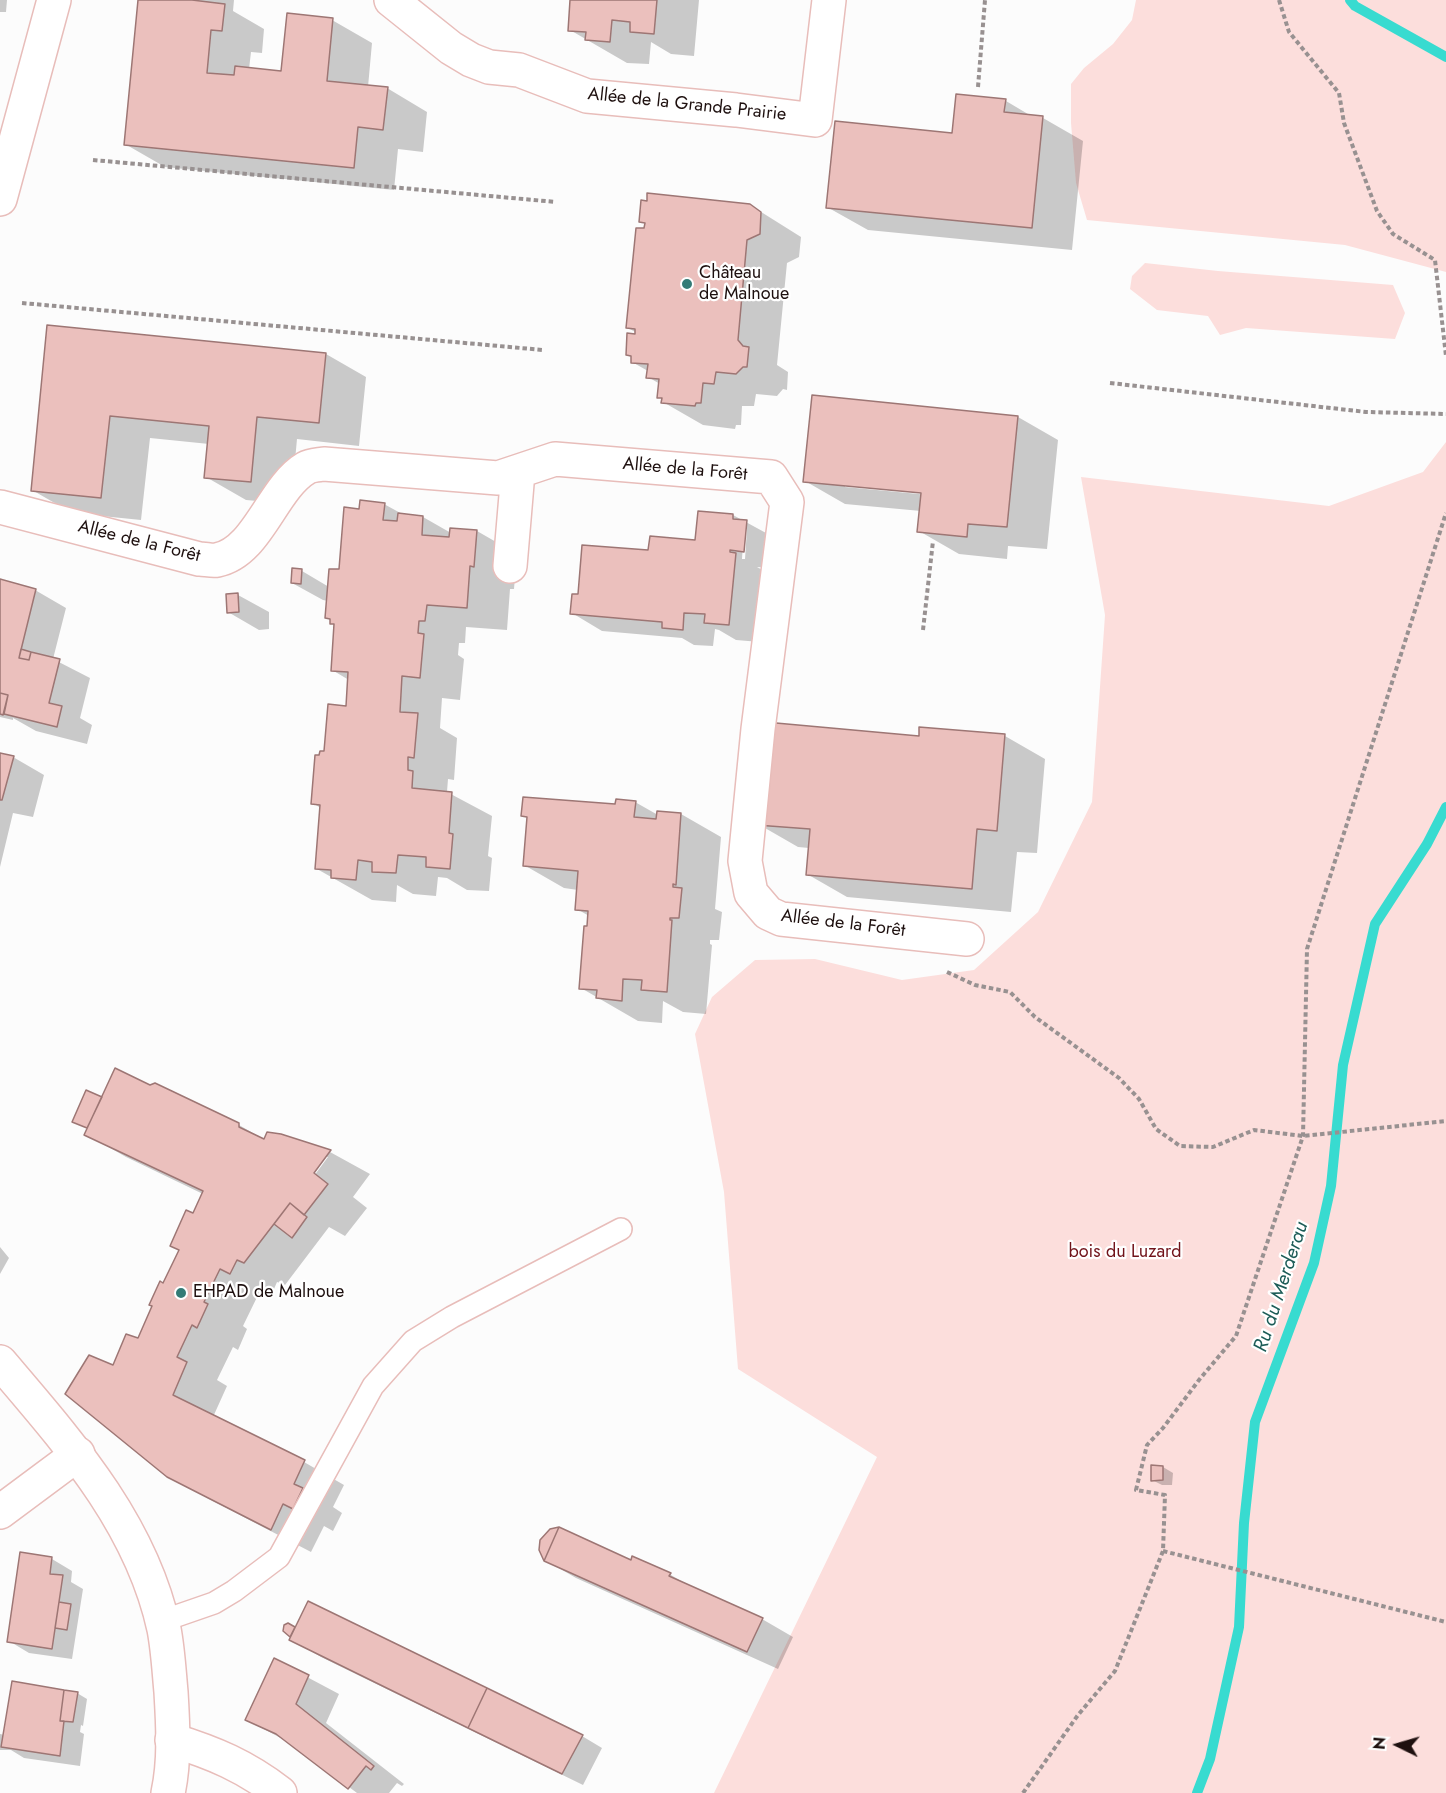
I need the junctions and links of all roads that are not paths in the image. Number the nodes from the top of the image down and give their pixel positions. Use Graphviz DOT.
graph roads {
  1 [pos="54,0"];
  2 [pos="391,0"];
  3 [pos="829,0"];
  4 [pos="0,199"];
  5 [pos="518,472"];
  6 [pos="0,507"];
  7 [pos="510,566"];
  8 [pos="967,939"];
  9 [pos="621,1229"];
  10 [pos="0,1362"];
  11 [pos="78,1454"];
  12 [pos="0,1512"];
  13 [pos="162,1621"];
  14 [pos="172,1740"];
  15 [pos="168,1793"];
  16 [pos="280,1793"];
  1 -- 4 [label="street"];
  2 -- 3 [label="street, Allée de la Grande Prairie"];
  5 -- 6 [label="street, Allée de la Forêt"];
  5 -- 7 [label="street"];
  5 -- 8 [label="street, Allée de la Forêt"];
  9 -- 13 [label="lane"];
  10 -- 11 [label="street"];
  11 -- 12 [label="street"];
  11 -- 13 [label="street"];
  13 -- 14 [label="street"];
  14 -- 15 [label="street"];
  14 -- 16 [label="street"];
}
